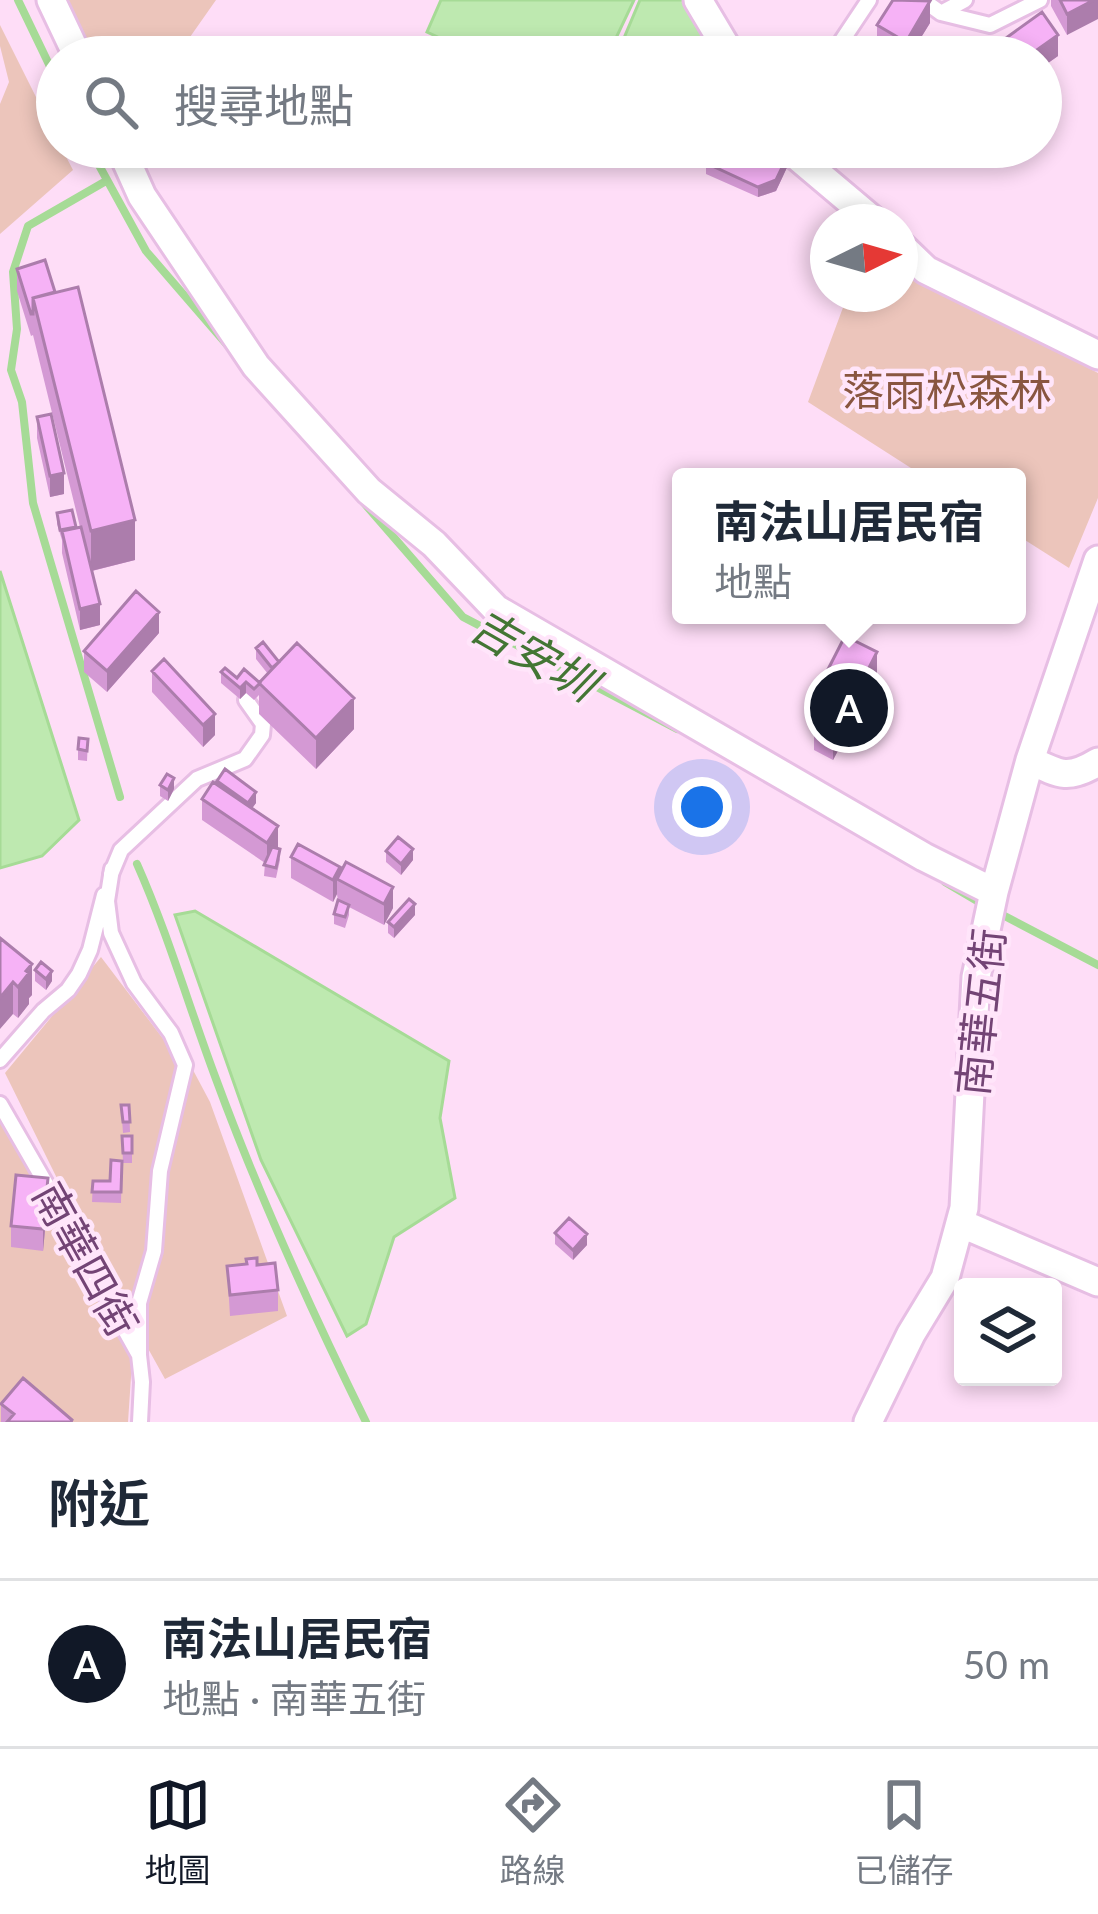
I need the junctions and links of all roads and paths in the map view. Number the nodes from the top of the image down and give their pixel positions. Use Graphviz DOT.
graph roads {
  1 [pos="52,0"];
  2 [pos="698,0"];
  3 [pos="869,0"];
  4 [pos="923,0"];
  5 [pos="965,0"];
  6 [pos="1040,0"];
  7 [pos="941,14"];
  8 [pos="68,36"];
  9 [pos="719,36"];
  10 [pos="845,36"];
  11 [pos="129,168"];
  12 [pos="812,168"];
  13 [pos="854,204"];
  14 [pos="918,262"];
  15 [pos="1098,355"];
  16 [pos="1098,560"];
  17 [pos="1091,598"];
  18 [pos="246,700"];
  19 [pos="1030,760"];
  20 [pos="1098,762"];
  21 [pos="112,869"];
  22 [pos="994,892"];
  23 [pos="0,1060"];
  24 [pos="0,1104"];
  25 [pos="960,1223"];
  26 [pos="1098,1282"];
  27 [pos="139,1355"];
  28 [pos="140,1422"];
  29 [pos="868,1422"];
  1 -- 8 [label="street"];
  2 -- 9 [label="street"];
  3 -- 10 [label="lane"];
  4 -- 7 [label="lane"];
  5 -- 7 [label="lane"];
  6 -- 7 [label="lane"];
  11 -- 22 [label="street"];
  12 -- 13 [label="street"];
  14 -- 15 [label="street"];
  16 -- 17 [label="street, 南華五街"];
  17 -- 19 [label="street, 南華五街"];
  18 -- 21 [label="lane"];
  19 -- 20 [label="street"];
  19 -- 22 [label="street, 南華五街"];
  21 -- 23 [label="lane"];
  21 -- 27 [label="lane"];
  22 -- 25 [label="street, 南華五街"];
  24 -- 27 [label="lane, 南華四街"];
  25 -- 26 [label="street"];
  25 -- 29 [label="street, 南華五街"];
  27 -- 28 [label="lane, 南華四街"];
}
